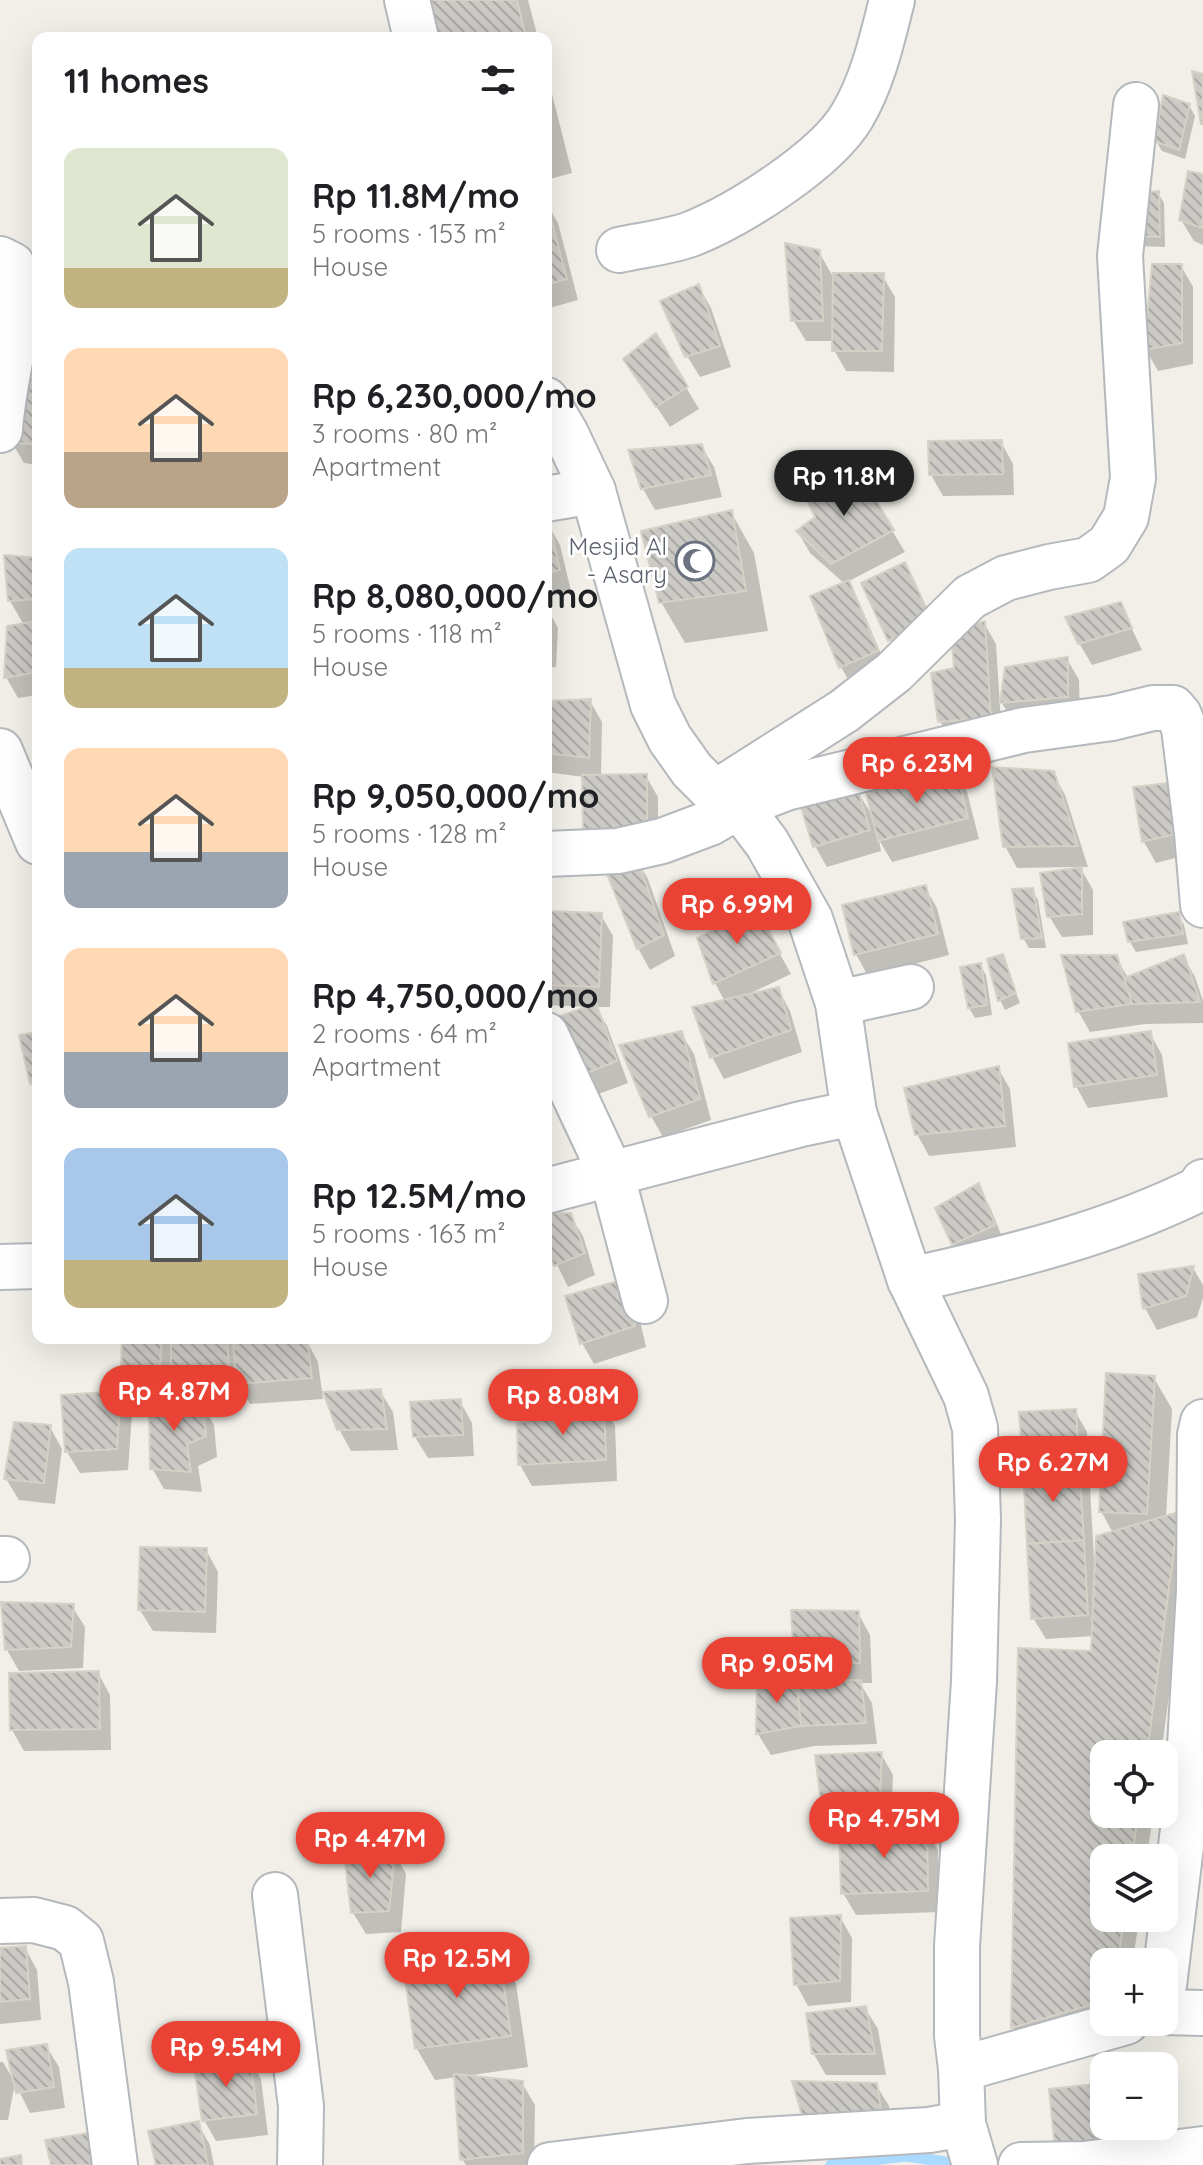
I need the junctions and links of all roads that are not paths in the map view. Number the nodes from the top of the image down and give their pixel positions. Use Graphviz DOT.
graph roads {
  1 [pos="407,0"];
  2 [pos="892,0"];
  3 [pos="415,32"];
  4 [pos="1136,105"];
  5 [pos="619,250"];
  6 [pos="0,259"];
  7 [pos="552,410"];
  8 [pos="0,430"];
  9 [pos="593,491"];
  10 [pos="552,498"];
  11 [pos="0,751"];
  12 [pos="727,800"];
  13 [pos="32,828"];
  14 [pos="552,854"];
  15 [pos="1203,905"];
  16 [pos="911,987"];
  17 [pos="838,1003"];
  18 [pos="552,1048"];
  19 [pos="854,1113"];
  20 [pos="612,1176"];
  21 [pos="1202,1186"];
  22 [pos="552,1190"];
  23 [pos="32,1266"];
  24 [pos="0,1267"];
  25 [pos="910,1280"];
  26 [pos="645,1301"];
  27 [pos="1203,1422"];
  28 [pos="1201,1591"];
  29 [pos="1195,1797"];
  30 [pos="275,1895"];
  31 [pos="0,1921"];
  32 [pos="1170,1948"];
  33 [pos="1178,2012"];
  34 [pos="1203,2013"];
  35 [pos="1090,2032"];
  36 [pos="961,2069"];
  37 [pos="1203,2149"];
  38 [pos="982,2153"];
  39 [pos="115,2165"];
  40 [pos="300,2165"];
  41 [pos="550,2165"];
  42 [pos="1021,2165"];
  1 -- 3 [label="street"];
  2 -- 5 [label="street"];
  4 -- 12 [label="street"];
  6 -- 8 [label="street"];
  7 -- 9 [label="street"];
  9 -- 10 [label="street"];
  9 -- 12 [label="street"];
  11 -- 13 [label="street"];
  12 -- 14 [label="street"];
  12 -- 15 [label="street"];
  12 -- 17 [label="street"];
  16 -- 17 [label="street"];
  17 -- 19 [label="street"];
  18 -- 20 [label="street"];
  19 -- 20 [label="street"];
  19 -- 25 [label="street"];
  20 -- 22 [label="street"];
  20 -- 26 [label="street"];
  21 -- 25 [label="street"];
  23 -- 24 [label="street"];
  25 -- 36 [label="street"];
  27 -- 28 [label="street"];
  28 -- 29 [label="street"];
  29 -- 32 [label="street"];
  30 -- 40 [label="street"];
  31 -- 39 [label="street"];
  33 -- 34 [label="street"];
  35 -- 36 [label="street"];
  36 -- 38 [label="street"];
  37 -- 42 [label="street"];
  38 -- 41 [label="street"];
}
